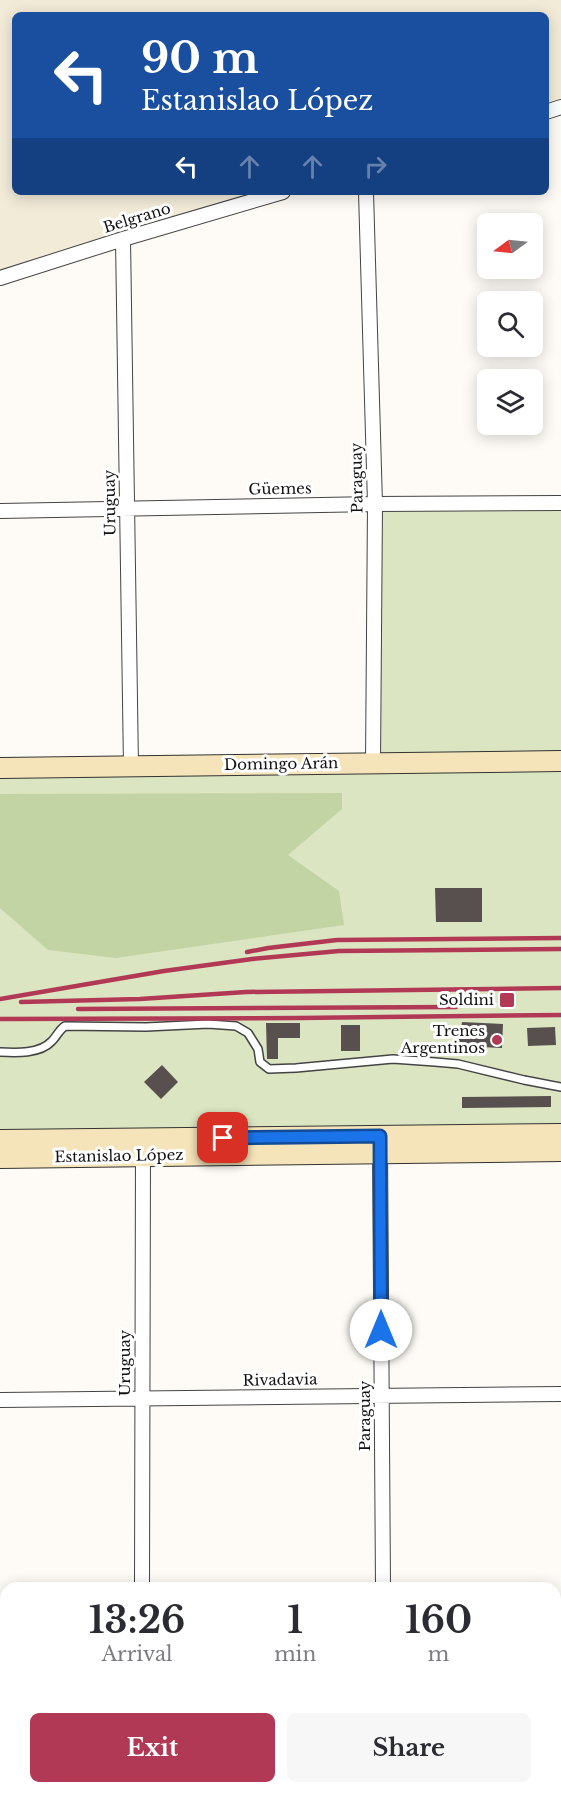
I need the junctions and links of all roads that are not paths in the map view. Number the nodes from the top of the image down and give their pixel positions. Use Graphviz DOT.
graph roads {
  1 [pos="274,195"];
  2 [pos="366,195"];
  3 [pos="123,239"];
  4 [pos="0,278"];
  5 [pos="561,503"];
  6 [pos="375,504"];
  7 [pos="127,508"];
  8 [pos="0,511"];
  9 [pos="561,761"];
  10 [pos="373,763"];
  11 [pos="131,766"];
  12 [pos="0,768"];
  13 [pos="0,1052"];
  14 [pos="561,1087"];
  15 [pos="561,1134"];
  16 [pos="0,1140"];
  17 [pos="380,1145"];
  18 [pos="143,1147"];
  19 [pos="561,1151"];
  20 [pos="0,1158"];
  21 [pos="561,1394"];
  22 [pos="382,1396"];
  23 [pos="141,1399"];
  24 [pos="0,1400"];
  25 [pos="142,1582"];
  26 [pos="383,1582"];
  1 -- 3 [label="street, Belgrano"];
  2 -- 6 [label="street, Paraguay"];
  3 -- 4 [label="street, Belgrano"];
  3 -- 7 [label="street, Uruguay"];
  5 -- 6 [label="street, Güemes"];
  6 -- 7 [label="street, Güemes"];
  6 -- 10 [label="street, Paraguay"];
  7 -- 8 [label="street, Güemes"];
  7 -- 11 [label="street, Uruguay"];
  9 -- 10 [label="main road, Domingo Arán"];
  10 -- 11 [label="main road, Domingo Arán"];
  11 -- 12 [label="main road, Domingo Arán"];
  13 -- 14 [label="lane"];
  15 -- 17 [label="main road, Estanislao López"];
  16 -- 18 [label="main road, Estanislao López"];
  17 -- 18 [label="main road, Estanislao López"];
  17 -- 19 [label="main road, Estanislao López"];
  17 -- 22 [label="street, Paraguay"];
  18 -- 20 [label="main road, Estanislao López"];
  18 -- 23 [label="street, Uruguay"];
  21 -- 22 [label="street, Rivadavia"];
  22 -- 23 [label="street, Rivadavia"];
  22 -- 26 [label="street, Paraguay"];
  23 -- 24 [label="street, Rivadavia"];
  23 -- 25 [label="street, Uruguay"];
}
